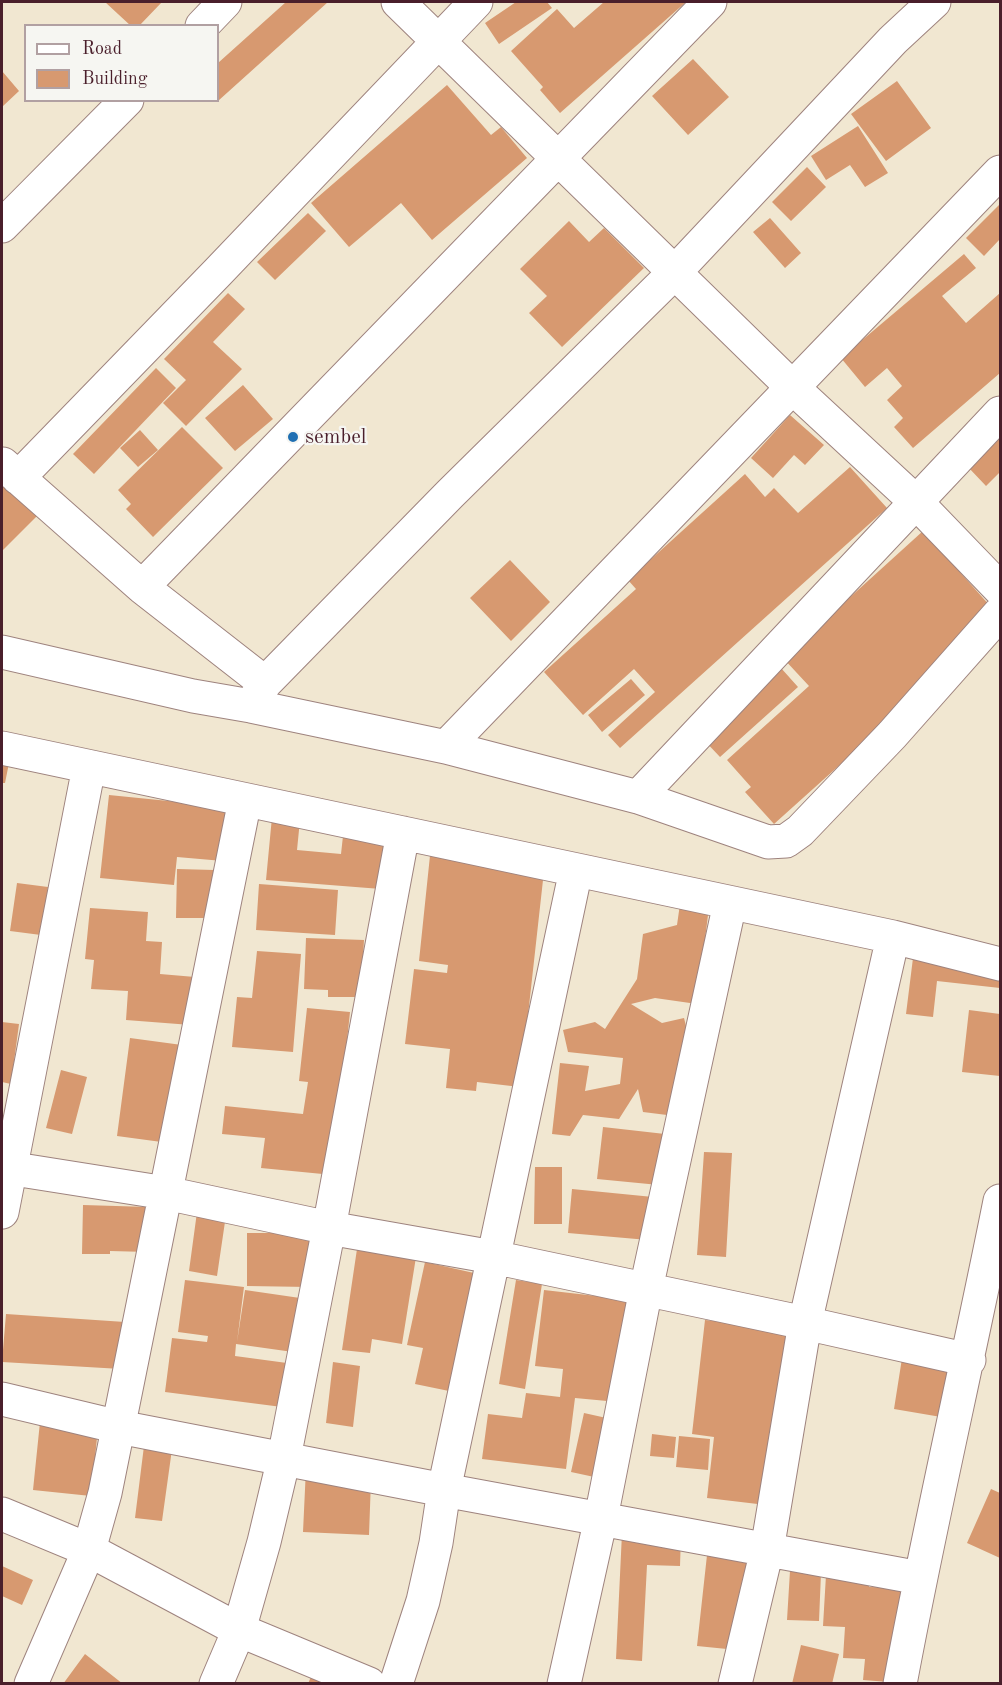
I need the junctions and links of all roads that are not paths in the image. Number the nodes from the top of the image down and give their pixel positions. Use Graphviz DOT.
graph roads {
  1 [pos="225,2"];
  2 [pos="398,2"];
  3 [pos="476,2"];
  4 [pos="710,2"];
  5 [pos="934,2"];
  6 [pos="204,24"];
  7 [pos="437,41"];
  8 [pos="125,102"];
  9 [pos="557,157"];
  10 [pos="1000,172"];
  11 [pos="2,226"];
  12 [pos="674,273"];
  13 [pos="792,387"];
  14 [pos="1000,413"];
  15 [pos="10,470"];
  16 [pos="915,502"];
  17 [pos="142,587"];
  18 [pos="1000,589"];
  19 [pos="1000,613"];
  20 [pos="2,652"];
  21 [pos="258,694"];
  22 [pos="446,747"];
  23 [pos="2,748"];
  24 [pos="89,766"];
  25 [pos="638,797"];
  26 [pos="245,800"];
  27 [pos="403,833"];
  28 [pos="576,870"];
  29 [pos="730,903"];
  30 [pos="893,937"];
  31 [pos="1000,964"];
  32 [pos="6,1168"];
  33 [pos="166,1194"];
  34 [pos="1000,1201"];
  35 [pos="2,1212"];
  36 [pos="329,1228"];
  37 [pos="493,1257"];
  38 [pos="646,1289"];
  39 [pos="805,1323"];
  40 [pos="969,1360"];
  41 [pos="2,1399"];
  42 [pos="119,1427"];
  43 [pos="284,1458"];
  44 [pos="444,1490"];
  45 [pos="2,1514"];
  46 [pos="601,1518"];
  47 [pos="89,1550"];
  48 [pos="767,1550"];
  49 [pos="920,1578"];
  50 [pos="239,1630"];
  51 [pos="31,1683"];
  52 [pos="216,1683"];
  53 [pos="369,1683"];
  54 [pos="396,1683"];
  55 [pos="564,1683"];
  56 [pos="735,1683"];
  57 [pos="900,1683"];
  1 -- 6 [label="street"];
  2 -- 7 [label="street"];
  3 -- 7 [label="street"];
  4 -- 9 [label="street"];
  5 -- 12 [label="street"];
  7 -- 9 [label="street"];
  7 -- 15 [label="street"];
  8 -- 11 [label="street"];
  9 -- 12 [label="street"];
  9 -- 17 [label="street"];
  10 -- 13 [label="street"];
  12 -- 13 [label="street"];
  12 -- 21 [label="street"];
  13 -- 16 [label="street"];
  13 -- 22 [label="street"];
  14 -- 16 [label="street"];
  15 -- 17 [label="street"];
  16 -- 18 [label="street"];
  16 -- 25 [label="street"];
  17 -- 21 [label="street"];
  19 -- 25 [label="street"];
  20 -- 21 [label="street"];
  21 -- 22 [label="street"];
  22 -- 25 [label="street"];
  23 -- 24 [label="street"];
  24 -- 26 [label="street"];
  24 -- 32 [label="street"];
  26 -- 27 [label="street"];
  26 -- 33 [label="street"];
  27 -- 28 [label="street"];
  27 -- 36 [label="street"];
  28 -- 29 [label="street"];
  28 -- 37 [label="street"];
  29 -- 30 [label="street"];
  29 -- 38 [label="street"];
  30 -- 31 [label="street"];
  30 -- 39 [label="street"];
  32 -- 33 [label="street"];
  32 -- 35 [label="street"];
  33 -- 36 [label="street"];
  33 -- 42 [label="street"];
  34 -- 40 [label="street"];
  36 -- 37 [label="street"];
  36 -- 43 [label="street"];
  37 -- 38 [label="street"];
  37 -- 44 [label="street"];
  38 -- 39 [label="street"];
  38 -- 46 [label="street"];
  39 -- 40 [label="street"];
  39 -- 48 [label="street"];
  40 -- 49 [label="street"];
  41 -- 42 [label="street"];
  42 -- 43 [label="street"];
  42 -- 47 [label="street"];
  43 -- 44 [label="street"];
  43 -- 50 [label="street"];
  44 -- 46 [label="street"];
  44 -- 54 [label="street"];
  45 -- 47 [label="street"];
  46 -- 48 [label="street"];
  46 -- 55 [label="street"];
  47 -- 50 [label="street"];
  47 -- 51 [label="street"];
  48 -- 49 [label="street"];
  48 -- 56 [label="street"];
  49 -- 57 [label="street"];
  50 -- 52 [label="street"];
  50 -- 53 [label="street"];
}
